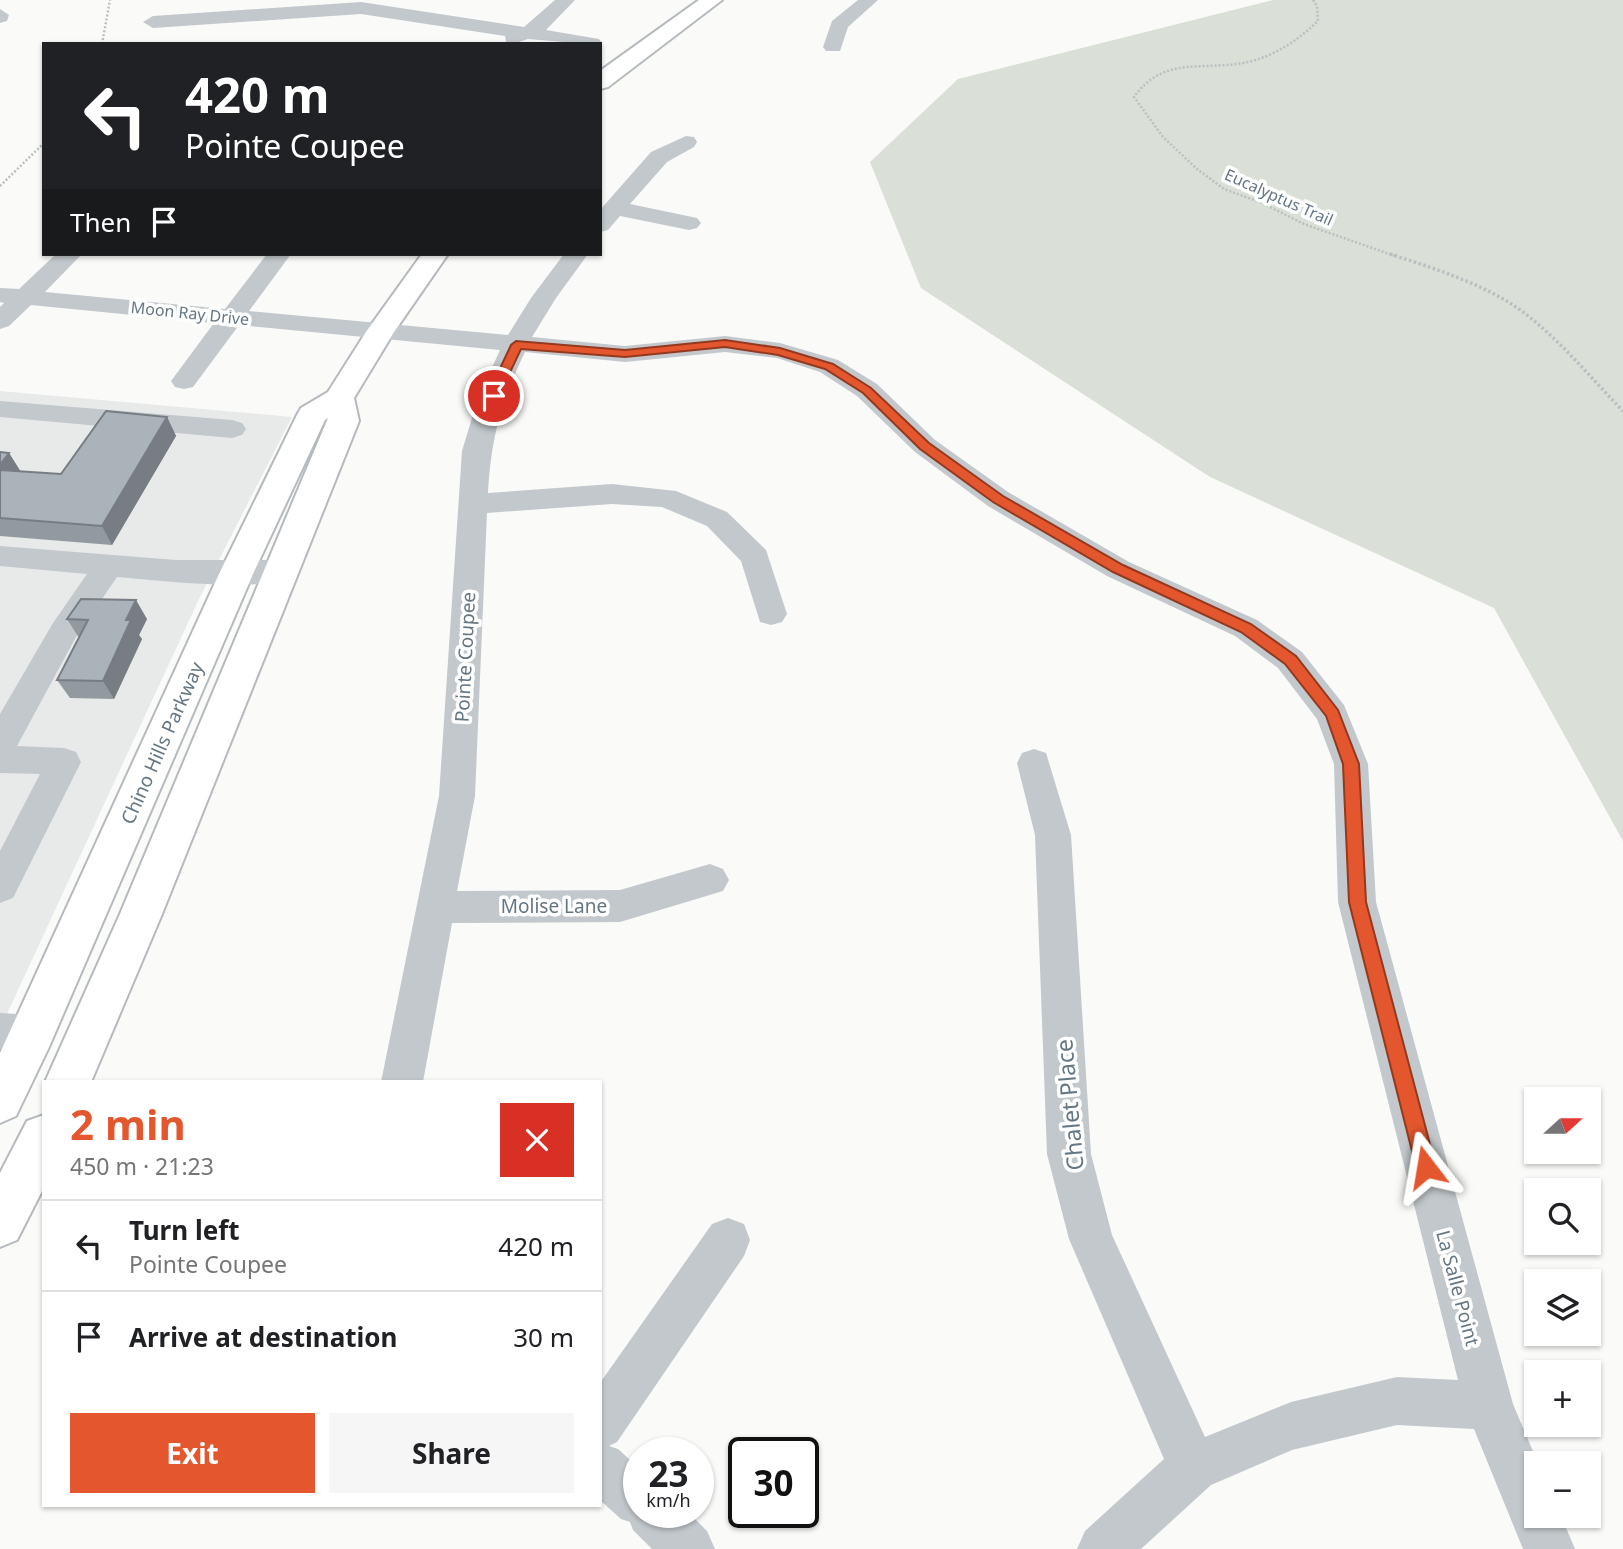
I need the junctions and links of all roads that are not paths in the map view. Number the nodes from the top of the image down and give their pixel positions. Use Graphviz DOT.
graph roads {
  1 [pos="566,0"];
  2 [pos="712,0"];
  3 [pos="869,0"];
  4 [pos="389,5"];
  5 [pos="253,16"];
  6 [pos="437,20"];
  7 [pos="153,22"];
  8 [pos="523,33"];
  9 [pos="417,36"];
  10 [pos="509,42"];
  11 [pos="585,42"];
  12 [pos="833,47"];
  13 [pos="602,81"];
  14 [pos="686,142"];
  15 [pos="608,217"];
  16 [pos="690,223"];
  17 [pos="68,256"];
  18 [pos="277,256"];
  19 [pos="434,256"];
  20 [pos="574,256"];
  21 [pos="0,295"];
  22 [pos="27,297"];
  23 [pos="233,318"];
  24 [pos="0,321"];
  25 [pos="380,332"];
  26 [pos="516,345"];
  27 [pos="184,381"];
  28 [pos="339,398"];
  29 [pos="0,409"];
  30 [pos="232,429"];
  31 [pos="474,504"];
  32 [pos="5,564"];
  33 [pos="110,564"];
  34 [pos="281,571"];
  35 [pos="236,574"];
  36 [pos="771,614"];
  37 [pos="0,746"];
  38 [pos="0,759"];
  39 [pos="1034,763"];
  40 [pos="710,880"];
  41 [pos="0,887"];
  42 [pos="437,906"];
  43 [pos="17,1032"];
  44 [pos="69,1080"];
  45 [pos="402,1080"];
  46 [pos="0,1101"];
  47 [pos="42,1142"];
  48 [pos="0,1223"];
  49 [pos="728,1240"];
  50 [pos="1489,1406"];
  51 [pos="602,1422"];
  52 [pos="1193,1468"];
  53 [pos="602,1469"];
  54 [pos="623,1487"];
  55 [pos="667,1528"];
  56 [pos="689,1549"];
  57 [pos="1102,1549"];
  58 [pos="1549,1549"];
  1 -- 8 [label="street"];
  2 -- 13 [label="main road"];
  3 -- 12 [label="street"];
  4 -- 5 [label="street"];
  4 -- 6 [label="street"];
  5 -- 7 [label="street"];
  6 -- 8 [label="street"];
  6 -- 9 [label="street"];
  8 -- 10 [label="street"];
  8 -- 11 [label="street"];
  14 -- 15 [label="street"];
  15 -- 16 [label="street"];
  17 -- 22 [label="street"];
  18 -- 23 [label="street"];
  19 -- 25 [label="main road, Chino Hills Parkway"];
  20 -- 26 [label="street, Pointe Coupee"];
  21 -- 22 [label="street, Moon Ray Drive"];
  22 -- 23 [label="street, Moon Ray Drive"];
  22 -- 24 [label="street"];
  23 -- 25 [label="street, Moon Ray Drive"];
  23 -- 27 [label="street"];
  25 -- 26 [label="street, La Salle Point"];
  25 -- 28 [label="main road, Chino Hills Parkway"];
  26 -- 31 [label="street, Pointe Coupee"];
  26 -- 50 [label="street, La Salle Point"];
  28 -- 34 [label="main road"];
  28 -- 35 [label="main road, Chino Hills Parkway"];
  29 -- 30 [label="street"];
  31 -- 36 [label="street"];
  31 -- 42 [label="street, Pointe Coupee"];
  32 -- 33 [label="street"];
  33 -- 35 [label="street"];
  33 -- 37 [label="street"];
  34 -- 35 [label="street"];
  34 -- 44 [label="main road"];
  35 -- 43 [label="main road, Chino Hills Parkway"];
  38 -- 41 [label="street"];
  39 -- 52 [label="street, Chalet Place"];
  40 -- 42 [label="street, Molise Lane"];
  42 -- 45 [label="street, Pointe Coupee"];
  43 -- 46 [label="main road, Chino Hills Parkway"];
  47 -- 48 [label="main road"];
  49 -- 51 [label="street"];
  50 -- 52 [label="street"];
  50 -- 58 [label="street, La Salle Point"];
  52 -- 57 [label="street"];
  53 -- 54 [label="street"];
  55 -- 56 [label="street"];
}
